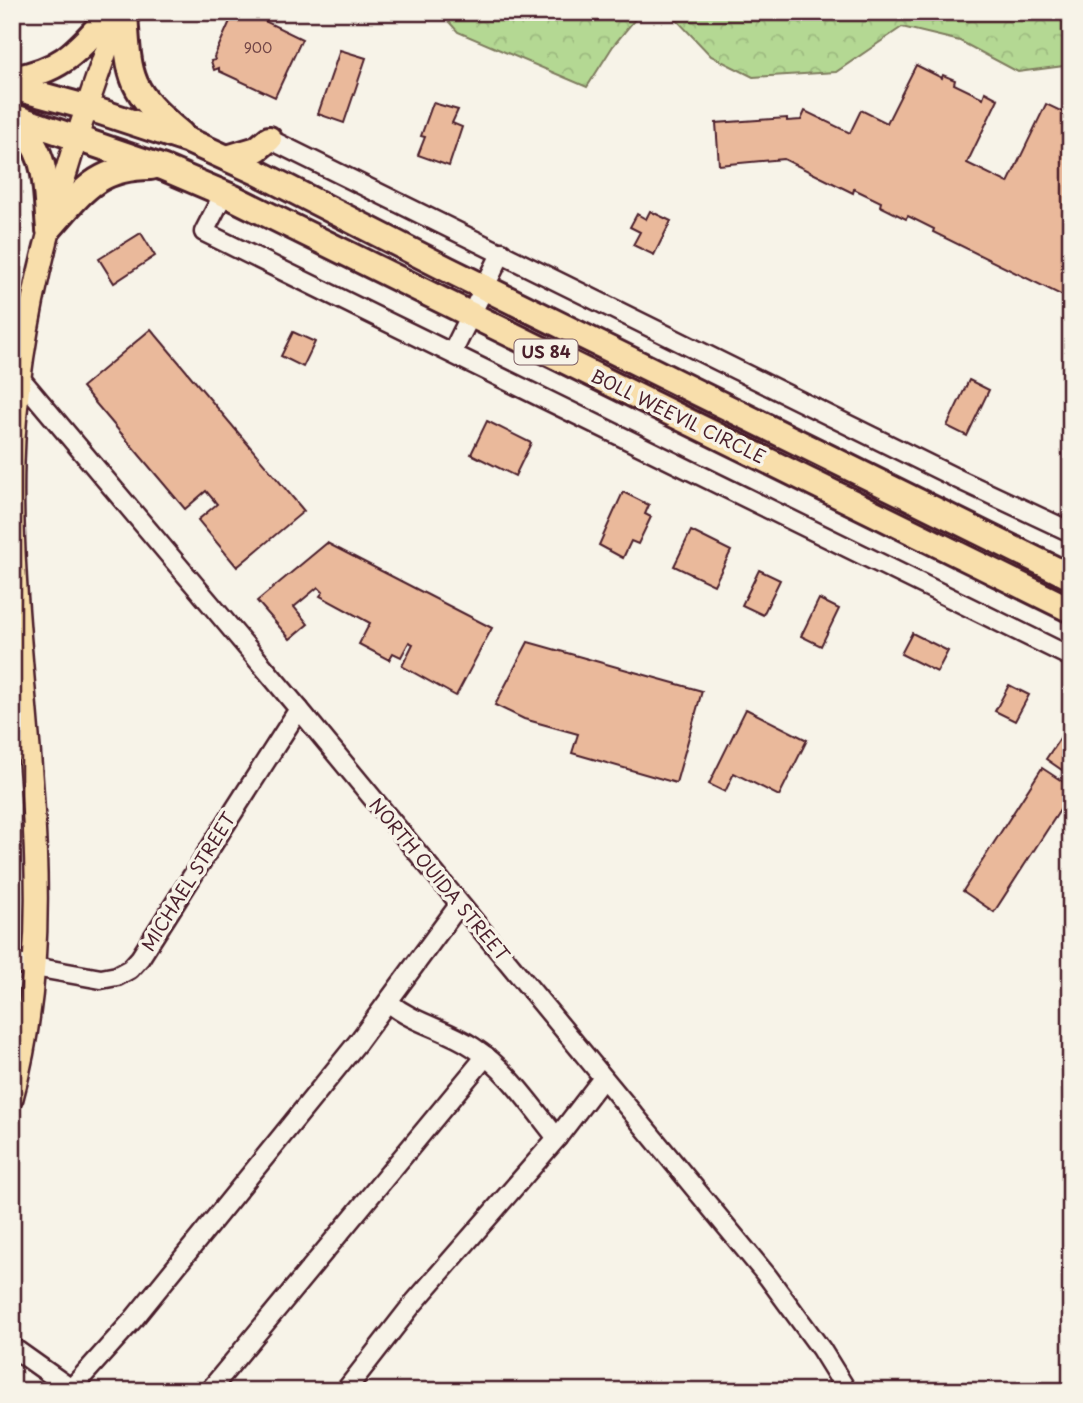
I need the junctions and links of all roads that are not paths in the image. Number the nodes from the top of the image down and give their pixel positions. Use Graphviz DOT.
graph roads {
  1 [pos="113,12"];
  2 [pos="123,12"];
  3 [pos="12,79"];
  4 [pos="12,87"];
  5 [pos="86,107"];
  6 [pos="12,116"];
  7 [pos="12,122"];
  8 [pos="76,136"];
  9 [pos="269,139"];
  10 [pos="189,141"];
  11 [pos="227,158"];
  12 [pos="164,167"];
  13 [pos="270,179"];
  14 [pos="224,193"];
  15 [pos="49,229"];
  16 [pos="502,252"];
  17 [pos="485,288"];
  18 [pos="472,315"];
  19 [pos="452,353"];
  20 [pos="20,378"];
  21 [pos="1071,532"];
  22 [pos="1071,578"];
  23 [pos="15,592"];
  24 [pos="1071,610"];
  25 [pos="1071,657"];
  26 [pos="299,709"];
  27 [pos="460,905"];
  28 [pos="23,965"];
  29 [pos="388,1002"];
  30 [pos="486,1056"];
  31 [pos="603,1078"];
  32 [pos="12,1098"];
  33 [pos="557,1138"];
  34 [pos="12,1347"];
  35 [pos="72,1390"];
  36 [pos="209,1391"];
  37 [pos="345,1391"];
  38 [pos="847,1391"];
  1 -- 3 [label="highway"];
  2 -- 5 [label="main road"];
  2 -- 10 [label="highway"];
  4 -- 5 [label="highway, BOLL WEEVIL CIRCLE / US 84"];
  5 -- 8 [label="main road"];
  5 -- 10 [label="highway, BOLL WEEVIL CIRCLE / US 84"];
  6 -- 8 [label="highway, BOLL WEEVIL CIRCLE / US 84"];
  7 -- 15 [label="highway"];
  8 -- 12 [label="highway, BOLL WEEVIL CIRCLE / US 84"];
  8 -- 15 [label="main road"];
  9 -- 11 [label="highway"];
  9 -- 13 [label="highway"];
  9 -- 16 [label="street"];
  10 -- 11 [label="highway, BOLL WEEVIL CIRCLE / US 84"];
  11 -- 13 [label="highway, BOLL WEEVIL CIRCLE / US 84"];
  12 -- 14 [label="highway, BOLL WEEVIL CIRCLE / US 84"];
  12 -- 15 [label="highway"];
  13 -- 17 [label="highway, BOLL WEEVIL CIRCLE / US 84"];
  14 -- 18 [label="highway, BOLL WEEVIL CIRCLE / US 84"];
  14 -- 19 [label="street"];
  15 -- 20 [label="main road"];
  16 -- 17 [label="street"];
  16 -- 21 [label="street"];
  17 -- 18 [label="street"];
  17 -- 22 [label="highway, BOLL WEEVIL CIRCLE / US 84"];
  18 -- 19 [label="street"];
  18 -- 24 [label="highway, BOLL WEEVIL CIRCLE / US 84"];
  19 -- 25 [label="street"];
  20 -- 23 [label="main road"];
  20 -- 26 [label="street, NORTH OUIDA STREET"];
  23 -- 28 [label="main road"];
  26 -- 27 [label="street, NORTH OUIDA STREET"];
  26 -- 28 [label="street, MICHAEL STREET"];
  27 -- 29 [label="street"];
  27 -- 31 [label="street, NORTH OUIDA STREET"];
  28 -- 32 [label="main road"];
  29 -- 30 [label="street"];
  29 -- 35 [label="street"];
  30 -- 33 [label="street"];
  30 -- 36 [label="street"];
  31 -- 33 [label="street"];
  31 -- 38 [label="street, NORTH OUIDA STREET"];
  33 -- 37 [label="street"];
  34 -- 35 [label="street"];
}
